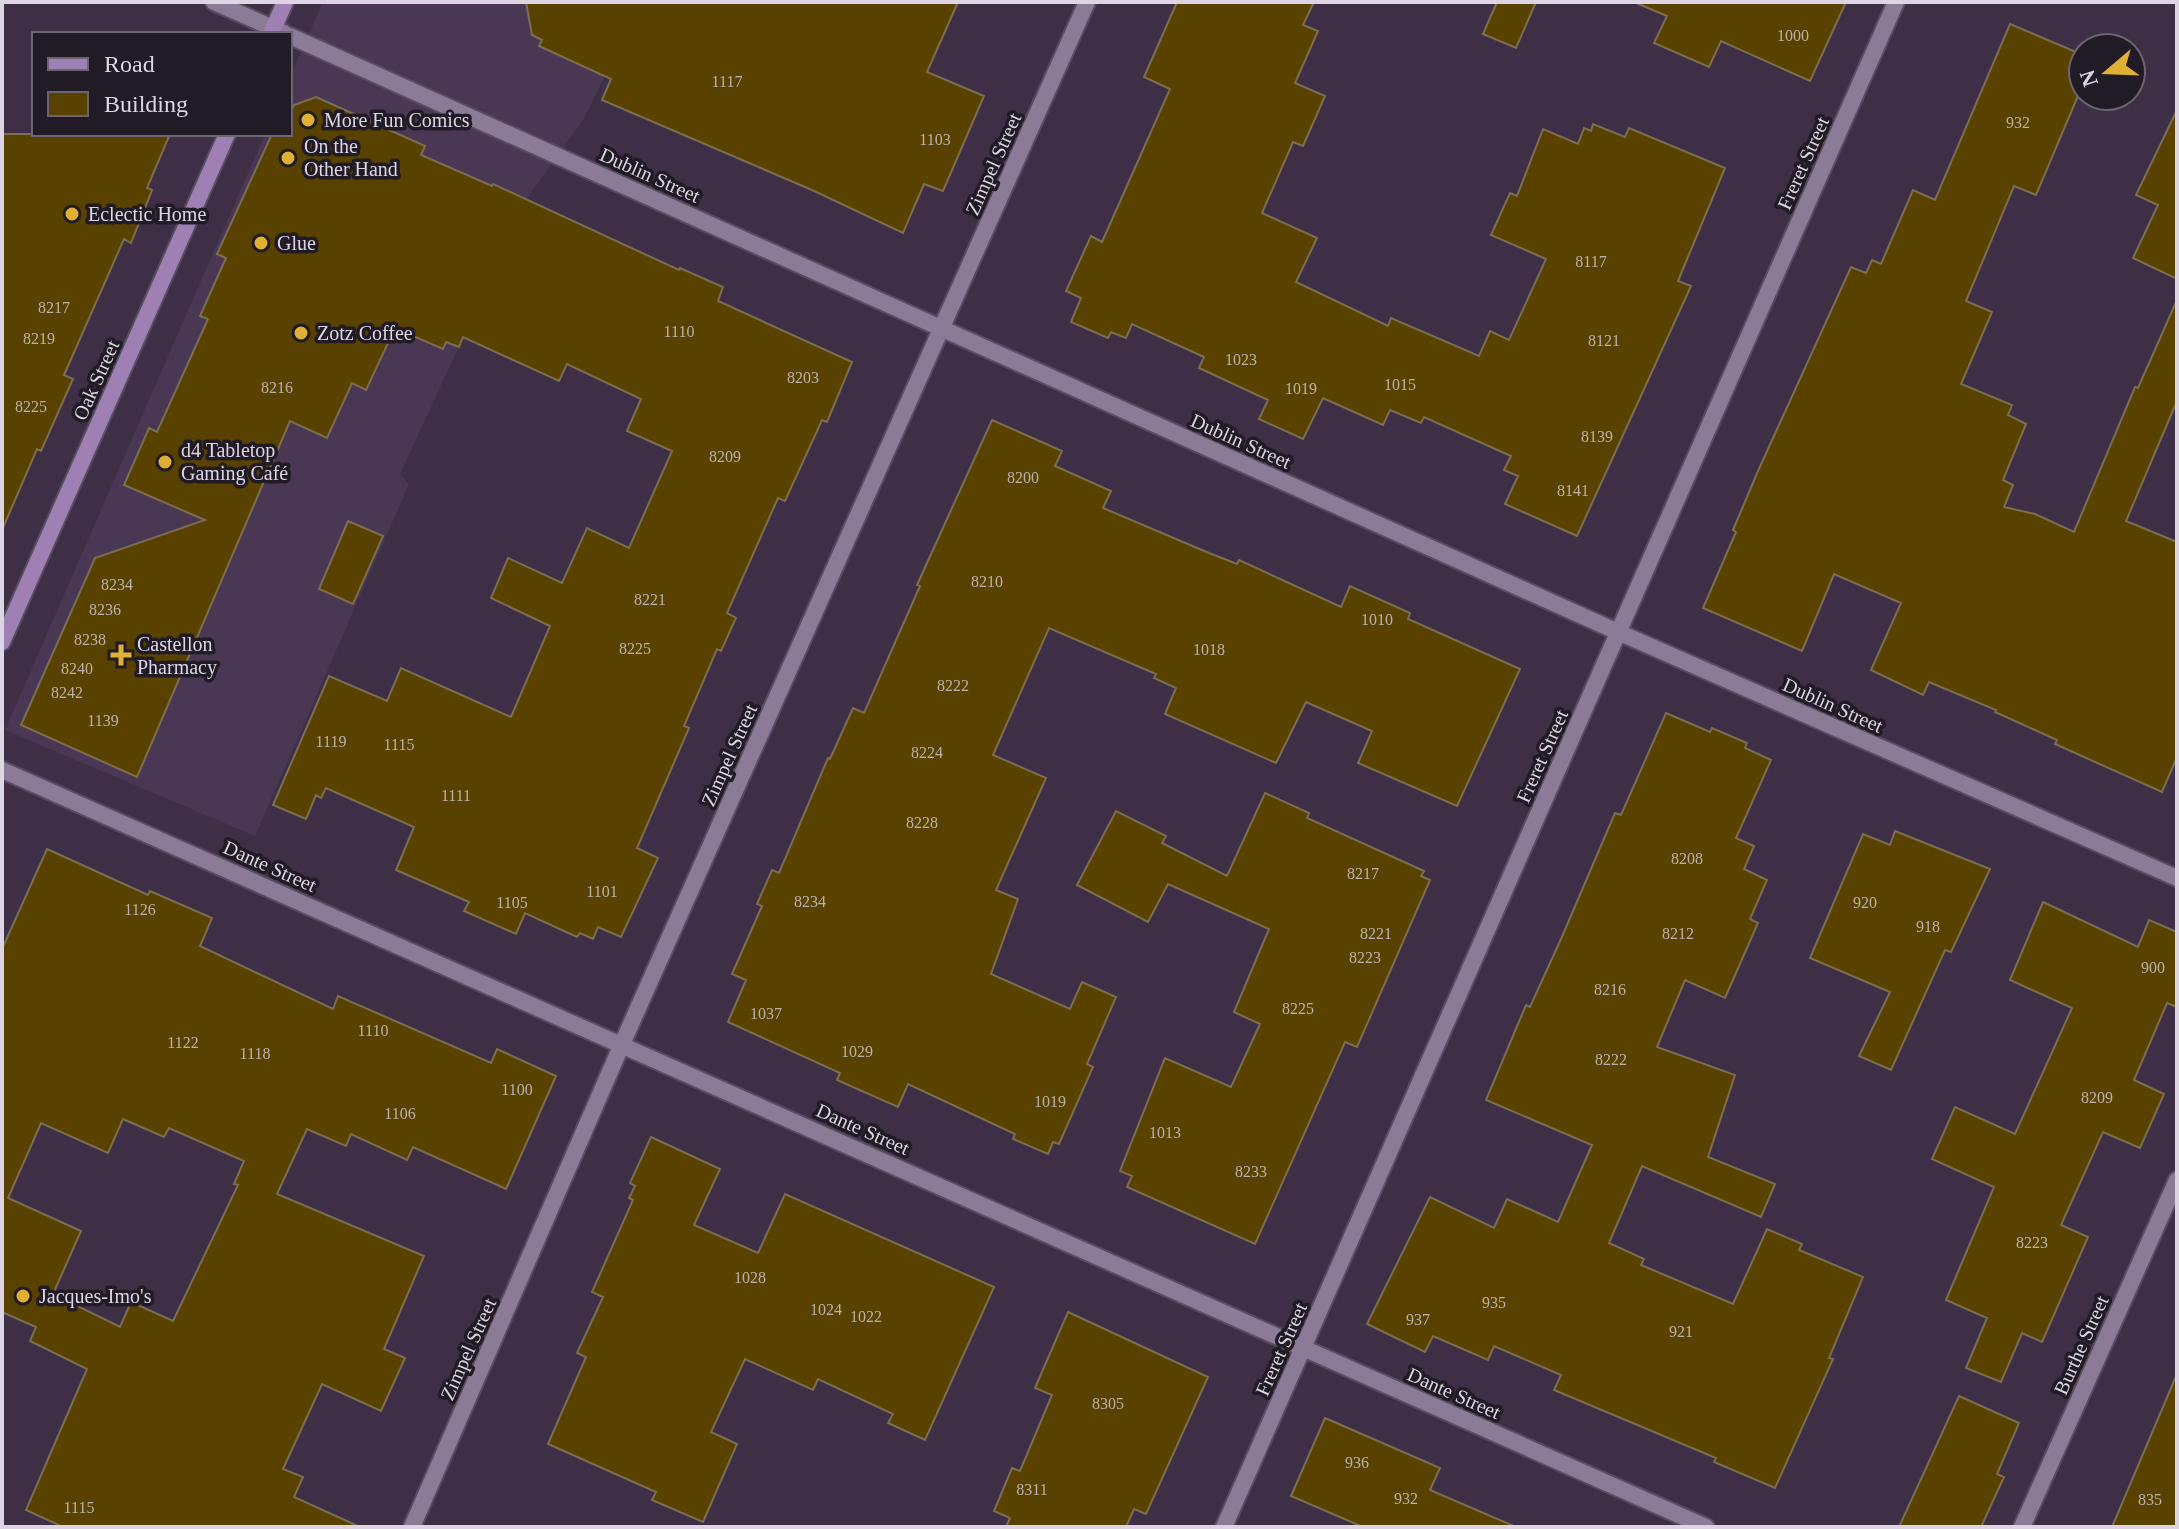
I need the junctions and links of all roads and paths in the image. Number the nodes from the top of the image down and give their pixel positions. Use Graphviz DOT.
graph roads {
  1 [pos="214,2"];
  2 [pos="285,2"];
  3 [pos="1087,2"];
  4 [pos="1896,2"];
  5 [pos="278,32"];
  6 [pos="280,32"];
  7 [pos="292,38"];
  8 [pos="226,136"];
  9 [pos="942,328"];
  10 [pos="1618,632"];
  11 [pos="2,642"];
  12 [pos="2,770"];
  13 [pos="2177,878"];
  14 [pos="622,1044"];
  15 [pos="2177,1180"];
  16 [pos="1303,1348"];
  17 [pos="412,1527"];
  18 [pos="1224,1527"];
  19 [pos="1706,1527"];
  20 [pos="2022,1527"];
  1 -- 5 [label="street, Dublin Street"];
  2 -- 6 [label="main road"];
  3 -- 9 [label="street, Zimpel Street"];
  4 -- 10 [label="street, Freret Street"];
  7 -- 9 [label="street, Dublin Street"];
  8 -- 11 [label="main road, Oak Street"];
  9 -- 10 [label="street, Dublin Street"];
  9 -- 14 [label="street, Zimpel Street"];
  10 -- 13 [label="street, Dublin Street"];
  10 -- 16 [label="street, Freret Street"];
  12 -- 14 [label="street, Dante Street"];
  14 -- 16 [label="street, Dante Street"];
  14 -- 17 [label="street, Zimpel Street"];
  15 -- 20 [label="street, Burthe Street"];
  16 -- 18 [label="street, Freret Street"];
  16 -- 19 [label="street, Dante Street"];
}
